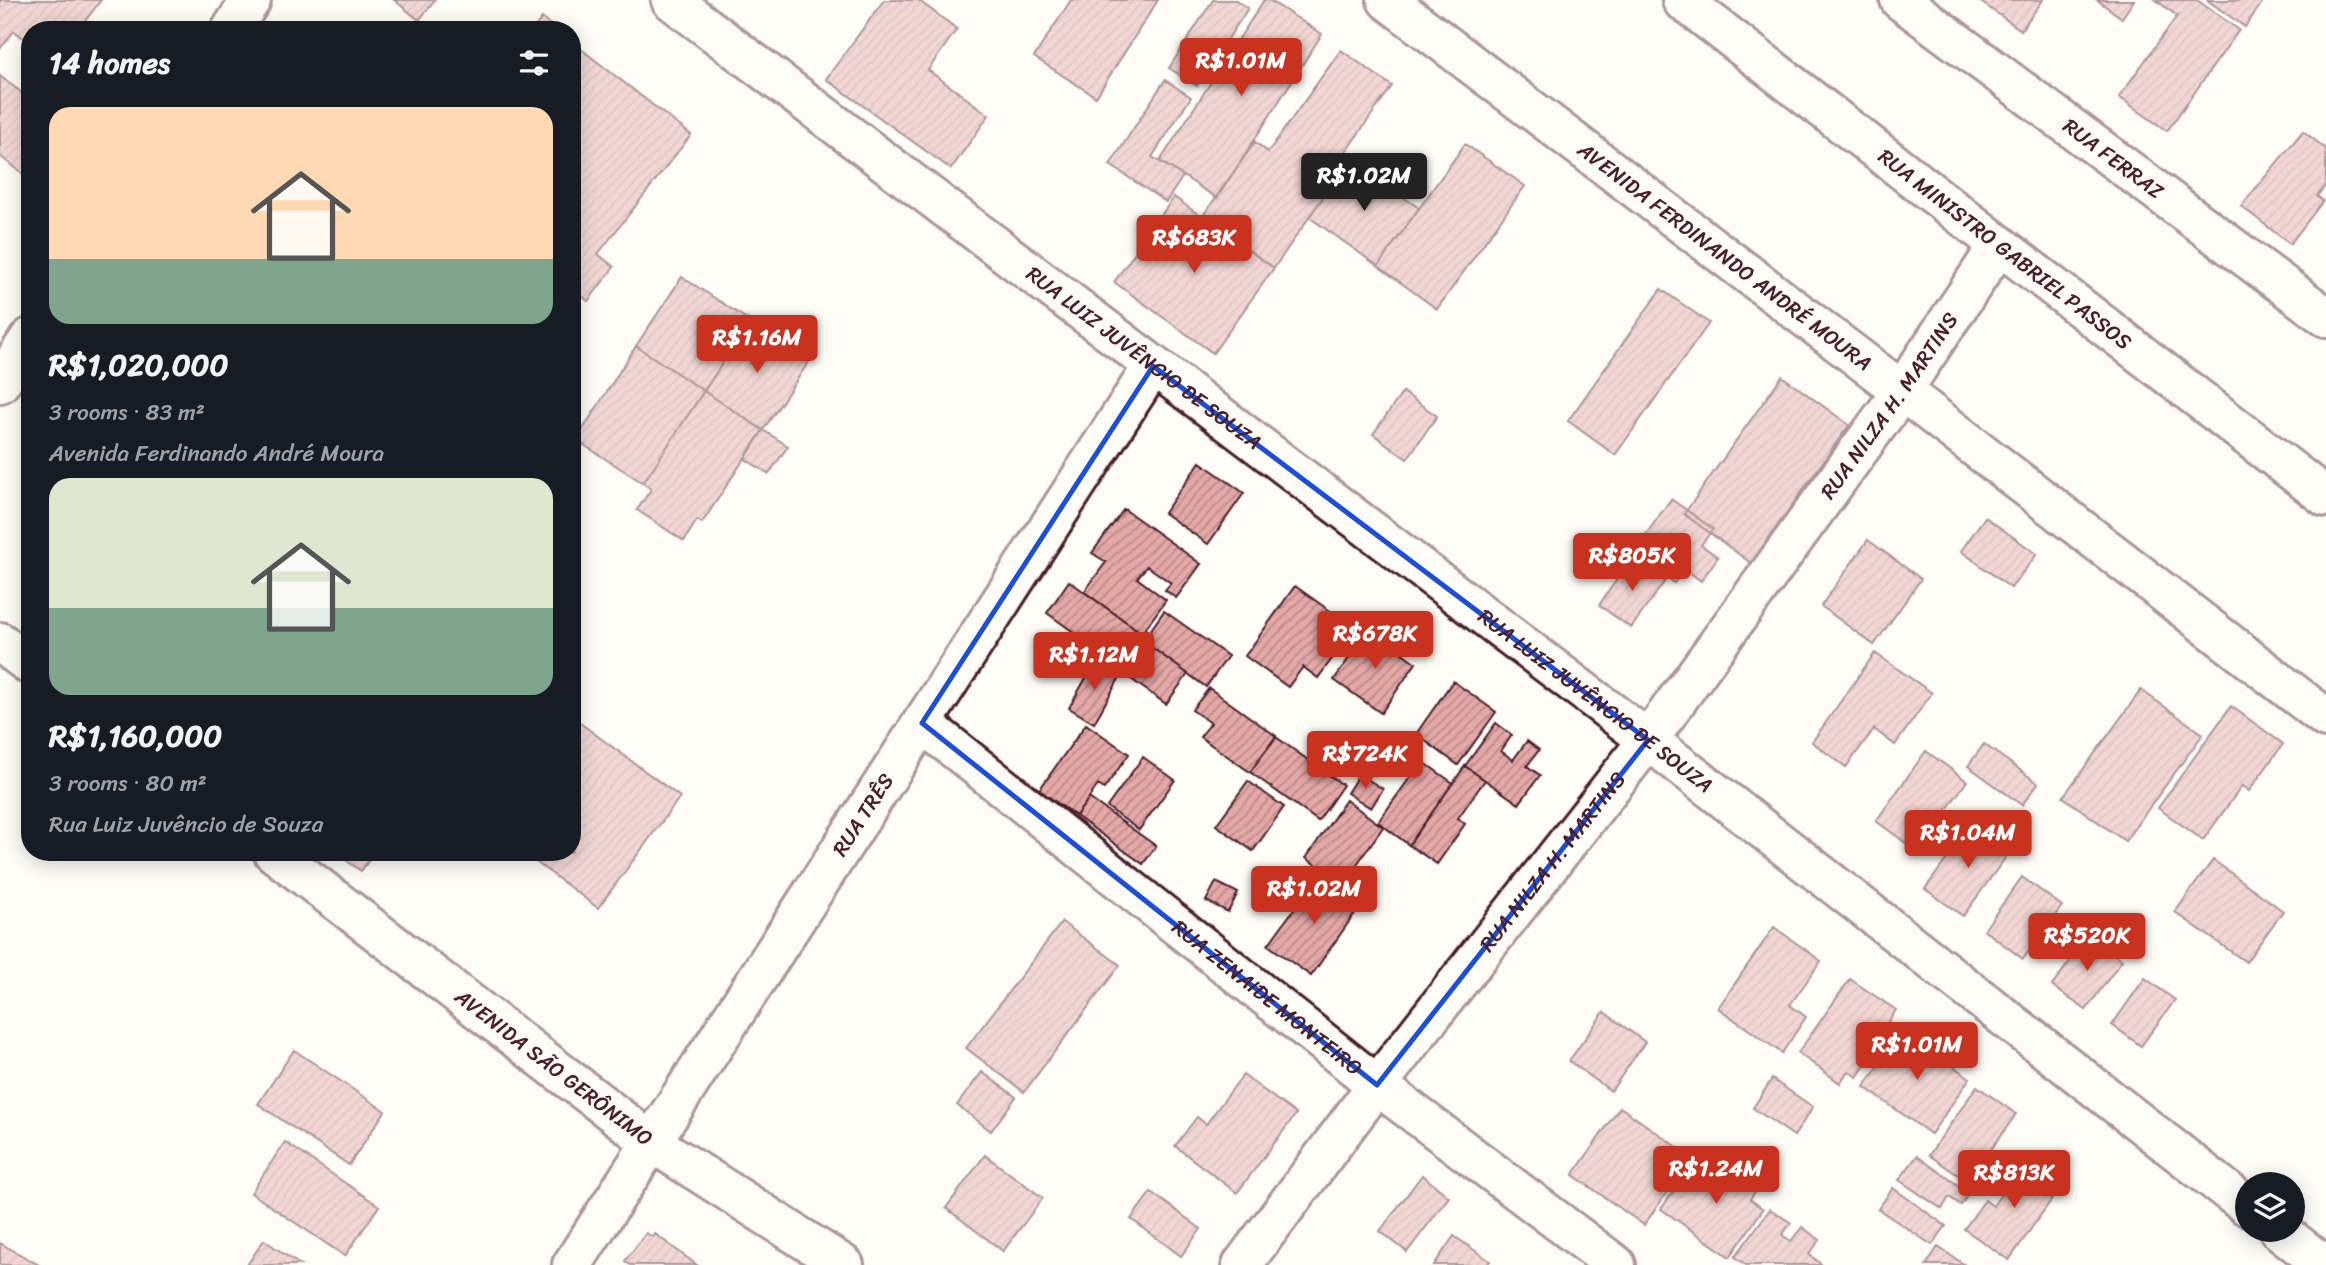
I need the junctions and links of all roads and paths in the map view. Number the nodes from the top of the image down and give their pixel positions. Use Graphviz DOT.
graph roads {
  1 [pos="251,0"];
  2 [pos="671,0"];
  3 [pos="1387,0"];
  4 [pos="1900,0"];
  5 [pos="1692,3"];
  6 [pos="237,21"];
  7 [pos="1999,245"];
  8 [pos="2326,317"];
  9 [pos="21,352"];
  10 [pos="1153,366"];
  11 [pos="0,383"];
  12 [pos="1902,391"];
  13 [pos="2326,497"];
  14 [pos="0,642"];
  15 [pos="21,658"];
  16 [pos="2326,718"];
  17 [pos="922,723"];
  18 [pos="1648,740"];
  19 [pos="285,861"];
  20 [pos="1377,1084"];
  21 [pos="650,1143"];
  22 [pos="2235,1197"];
  23 [pos="2294,1242"];
  24 [pos="572,1265"];
  25 [pos="844,1265"];
  26 [pos="1242,1265"];
  27 [pos="1616,1265"];
  28 [pos="2323,1265"];
  1 -- 6 [label="street"];
  2 -- 10 [label="street, RUA LUIZ JUVÊNCIO DE SOUZA"];
  3 -- 12 [label="street, AVENIDA FERDINANDO ANDRÉ MOURA"];
  4 -- 8 [label="street, RUA FERRAZ"];
  5 -- 7 [label="street, RUA MINISTRO GABRIEL PASSOS"];
  7 -- 12 [label="street, RUA NILZA H. MARTINS"];
  7 -- 13 [label="street, RUA MINISTRO GABRIEL PASSOS"];
  9 -- 11 [label="street"];
  10 -- 17 [label="street, RUA TRÊS"];
  10 -- 18 [label="street, RUA LUIZ JUVÊNCIO DE SOUZA"];
  12 -- 16 [label="street, AVENIDA FERDINANDO ANDRÉ MOURA"];
  12 -- 18 [label="street, RUA NILZA H. MARTINS"];
  14 -- 15 [label="street"];
  17 -- 20 [label="street, RUA ZENAIDE MONTEIRO"];
  17 -- 21 [label="street, RUA TRÊS"];
  18 -- 20 [label="street, RUA NILZA H. MARTINS"];
  18 -- 22 [label="street, RUA LUIZ JUVÊNCIO DE SOUZA"];
  19 -- 21 [label="street, AVENIDA SÃO GERÔNIMO"];
  20 -- 26 [label="street, RUA NILZA H. MARTINS"];
  20 -- 27 [label="street, RUA ZENAIDE MONTEIRO"];
  21 -- 24 [label="street, RUA TRÊS"];
  21 -- 25 [label="street, AVENIDA SÃO GERÔNIMO"];
  23 -- 28 [label="street"];
}
